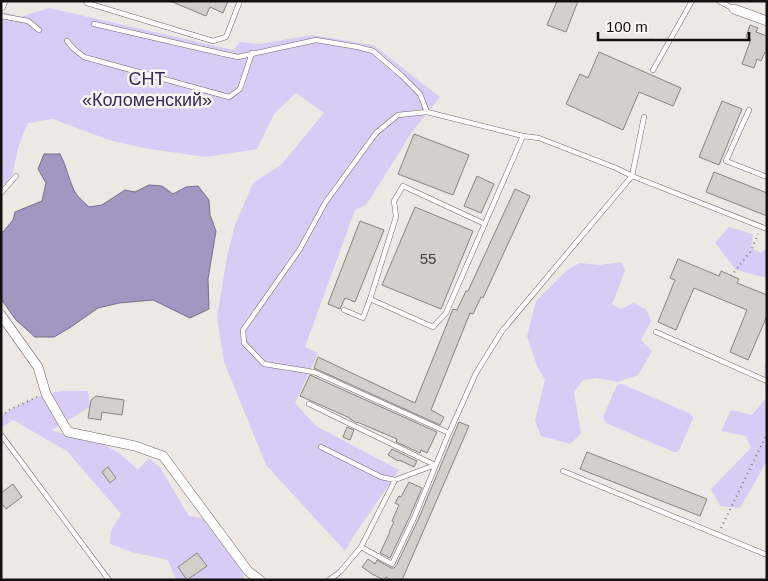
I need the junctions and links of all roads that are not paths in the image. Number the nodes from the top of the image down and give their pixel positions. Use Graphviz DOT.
graph roads {
  1 [pos="3,1"];
  2 [pos="86,1"];
  3 [pos="240,1"];
  4 [pos="692,1"];
  5 [pos="719,1"];
  6 [pos="1,6"];
  7 [pos="734,9"];
  8 [pos="1,16"];
  9 [pos="767,21"];
  10 [pos="94,24"];
  11 [pos="39,30"];
  12 [pos="67,41"];
  13 [pos="252,53"];
  14 [pos="653,70"];
  15 [pos="749,110"];
  16 [pos="428,112"];
  17 [pos="644,117"];
  18 [pos="523,136"];
  19 [pos="16,176"];
  20 [pos="632,176"];
  21 [pos="767,177"];
  22 [pos="1,193"];
  23 [pos="485,224"];
  24 [pos="767,229"];
  25 [pos="370,299"];
  26 [pos="344,310"];
  27 [pos="1,315"];
  28 [pos="656,332"];
  29 [pos="767,381"];
  30 [pos="309,404"];
  31 [pos="449,433"];
  32 [pos="2,436"];
  33 [pos="321,447"];
  34 [pos="436,464"];
  35 [pos="563,471"];
  36 [pos="395,480"];
  37 [pos="361,547"];
  38 [pos="767,555"];
  39 [pos="109,580"];
  40 [pos="260,580"];
  41 [pos="329,580"];
  1 -- 6 [label="street"];
  2 -- 3 [label="lane"];
  4 -- 14 [label="lane"];
  5 -- 7 [label="lane"];
  7 -- 9 [label="street"];
  8 -- 11 [label="lane"];
  10 -- 13 [label="lane"];
  12 -- 13 [label="lane"];
  13 -- 16 [label="lane"];
  15 -- 21 [label="lane"];
  16 -- 18 [label="lane"];
  16 -- 31 [label="lane"];
  17 -- 20 [label="lane"];
  18 -- 20 [label="lane"];
  18 -- 23 [label="lane"];
  19 -- 22 [label="lane"];
  20 -- 24 [label="lane"];
  20 -- 31 [label="lane"];
  23 -- 25 [label="lane"];
  23 -- 25 [label="lane"];
  25 -- 26 [label="lane"];
  27 -- 40 [label="street"];
  28 -- 29 [label="lane"];
  30 -- 34 [label="lane"];
  31 -- 34 [label="lane"];
  32 -- 39 [label="lane"];
  33 -- 36 [label="lane"];
  34 -- 36 [label="lane"];
  34 -- 37 [label="lane"];
  35 -- 38 [label="lane"];
  36 -- 37 [label="lane"];
  37 -- 41 [label="lane"];
}
